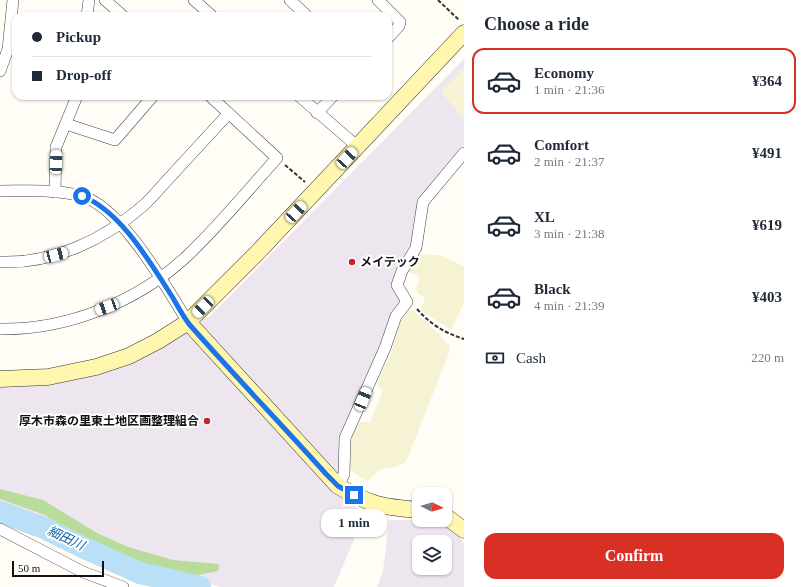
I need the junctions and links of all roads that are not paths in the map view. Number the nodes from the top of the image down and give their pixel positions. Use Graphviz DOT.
graph roads {
  1 [pos="13,0"];
  2 [pos="89,0"];
  3 [pos="105,0"];
  4 [pos="194,0"];
  5 [pos="290,0"];
  6 [pos="378,0"];
  7 [pos="88,12"];
  8 [pos="118,12"];
  9 [pos="208,12"];
  10 [pos="303,12"];
  11 [pos="390,12"];
  12 [pos="392,14"];
  13 [pos="464,33"];
  14 [pos="392,34"];
  15 [pos="0,72"];
  16 [pos="75,100"];
  17 [pos="150,100"];
  18 [pos="214,100"];
  19 [pos="303,100"];
  20 [pos="329,100"];
  21 [pos="317,113"];
  22 [pos="228,114"];
  23 [pos="66,124"];
  24 [pos="358,146"];
  25 [pos="464,153"];
  26 [pos="0,191"];
  27 [pos="55,192"];
  28 [pos="121,224"];
  29 [pos="0,262"];
  30 [pos="160,278"];
  31 [pos="188,322"];
  32 [pos="0,329"];
  33 [pos="0,379"];
  34 [pos="338,486"];
  35 [pos="412,509"];
  36 [pos="452,521"];
  37 [pos="0,529"];
  38 [pos="464,530"];
  39 [pos="123,587"];
  1 -- 15 [label="street"];
  2 -- 7 [label="street"];
  3 -- 8 [label="street"];
  4 -- 9 [label="street"];
  5 -- 10 [label="street"];
  6 -- 11 [label="street"];
  12 -- 14 [label="street"];
  13 -- 24 [label="street"];
  16 -- 23 [label="street"];
  17 -- 23 [label="street"];
  18 -- 22 [label="street"];
  19 -- 21 [label="street"];
  20 -- 21 [label="street"];
  21 -- 24 [label="street"];
  22 -- 28 [label="street"];
  22 -- 30 [label="street"];
  23 -- 27 [label="street"];
  24 -- 31 [label="street"];
  25 -- 34 [label="street"];
  26 -- 27 [label="street"];
  27 -- 28 [label="street"];
  28 -- 29 [label="street"];
  28 -- 30 [label="street"];
  30 -- 31 [label="street"];
  30 -- 32 [label="street"];
  31 -- 33 [label="street"];
  31 -- 34 [label="street"];
  34 -- 35 [label="street"];
  36 -- 38 [label="street"];
  37 -- 39 [label="street"];
}
